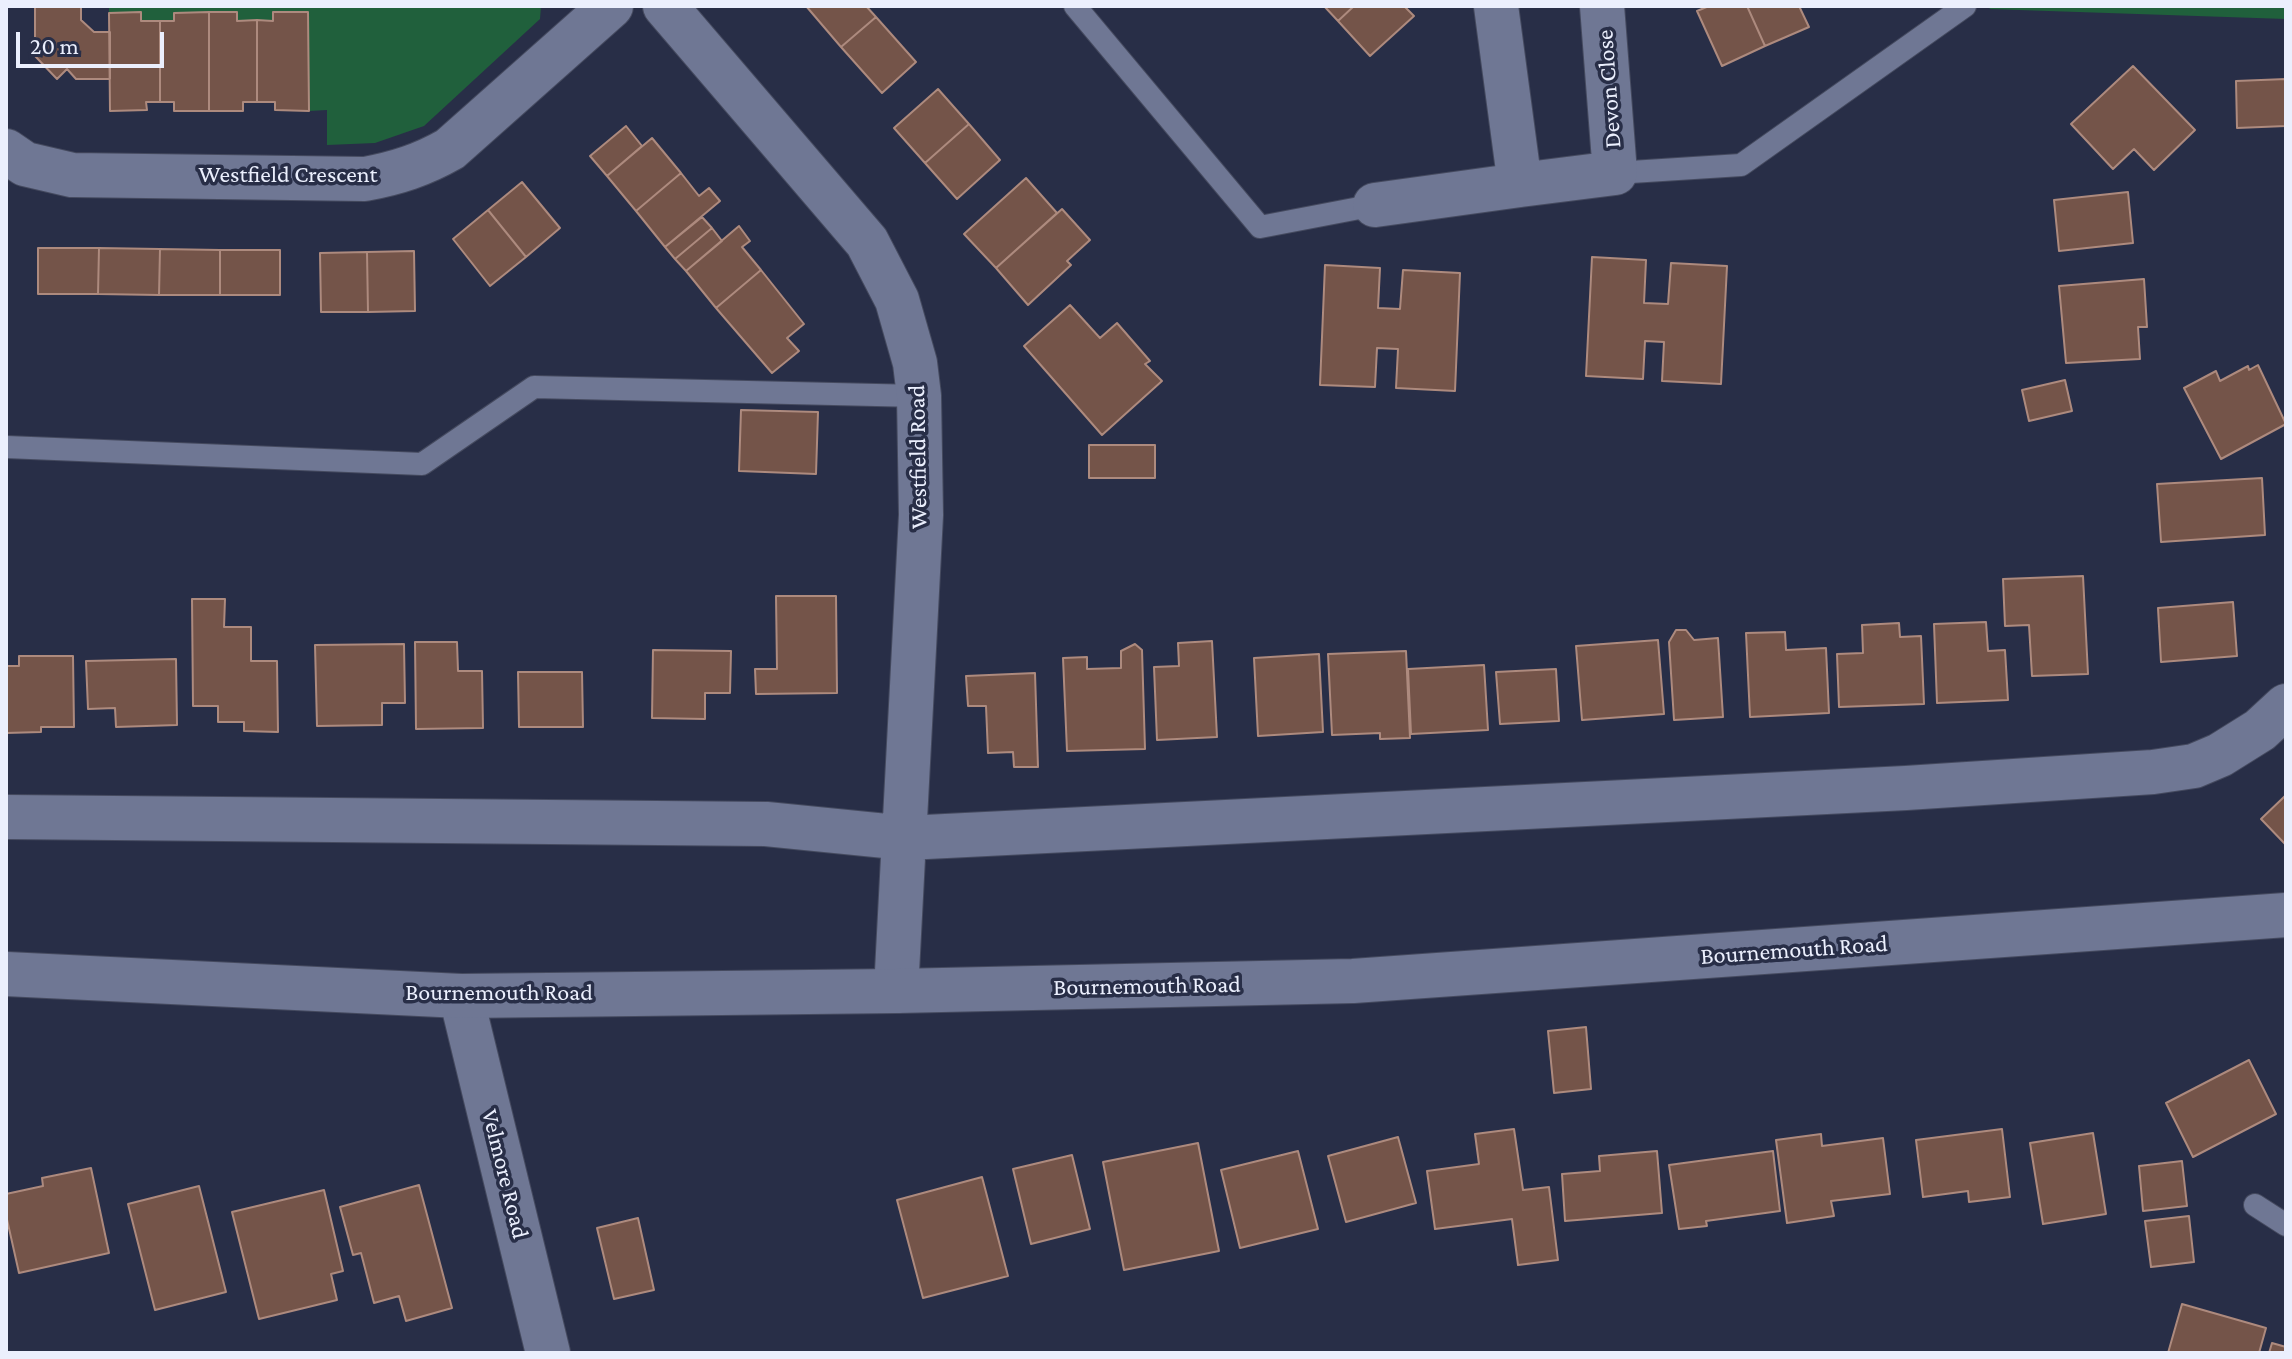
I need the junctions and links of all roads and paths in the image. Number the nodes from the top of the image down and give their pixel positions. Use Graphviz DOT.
graph roads {
  1 [pos="611,6"];
  2 [pos="665,6"];
  3 [pos="1075,6"];
  4 [pos="1496,6"];
  5 [pos="1602,6"];
  6 [pos="1965,6"];
  7 [pos="6,151"];
  8 [pos="1615,173"];
  9 [pos="1520,185"];
  10 [pos="1375,205"];
  11 [pos="919,396"];
  12 [pos="6,447"];
  13 [pos="2286,706"];
  14 [pos="6,817"];
  15 [pos="906,838"];
  16 [pos="2286,915"];
  17 [pos="6,974"];
  18 [pos="896,991"];
  19 [pos="461,996"];
  20 [pos="2255,1205"];
  21 [pos="2286,1225"];
  22 [pos="548,1353"];
  1 -- 7 [label="street, Westfield Crescent"];
  2 -- 11 [label="street, Westfield Road"];
  3 -- 10 [label="lane"];
  4 -- 9 [label="street"];
  5 -- 8 [label="street, Devon Close"];
  6 -- 8 [label="lane"];
  8 -- 9 [label="street, Devon Close"];
  9 -- 10 [label="street, Devon Close"];
  11 -- 12 [label="lane"];
  11 -- 15 [label="street, Westfield Road"];
  13 -- 15 [label="street"];
  14 -- 15 [label="street"];
  15 -- 18 [label="street, Westfield Road"];
  16 -- 18 [label="street, Bournemouth Road"];
  17 -- 19 [label="street, Bournemouth Road"];
  18 -- 19 [label="street, Bournemouth Road"];
  19 -- 22 [label="street, Velmore Road"];
  20 -- 21 [label="lane"];
}
